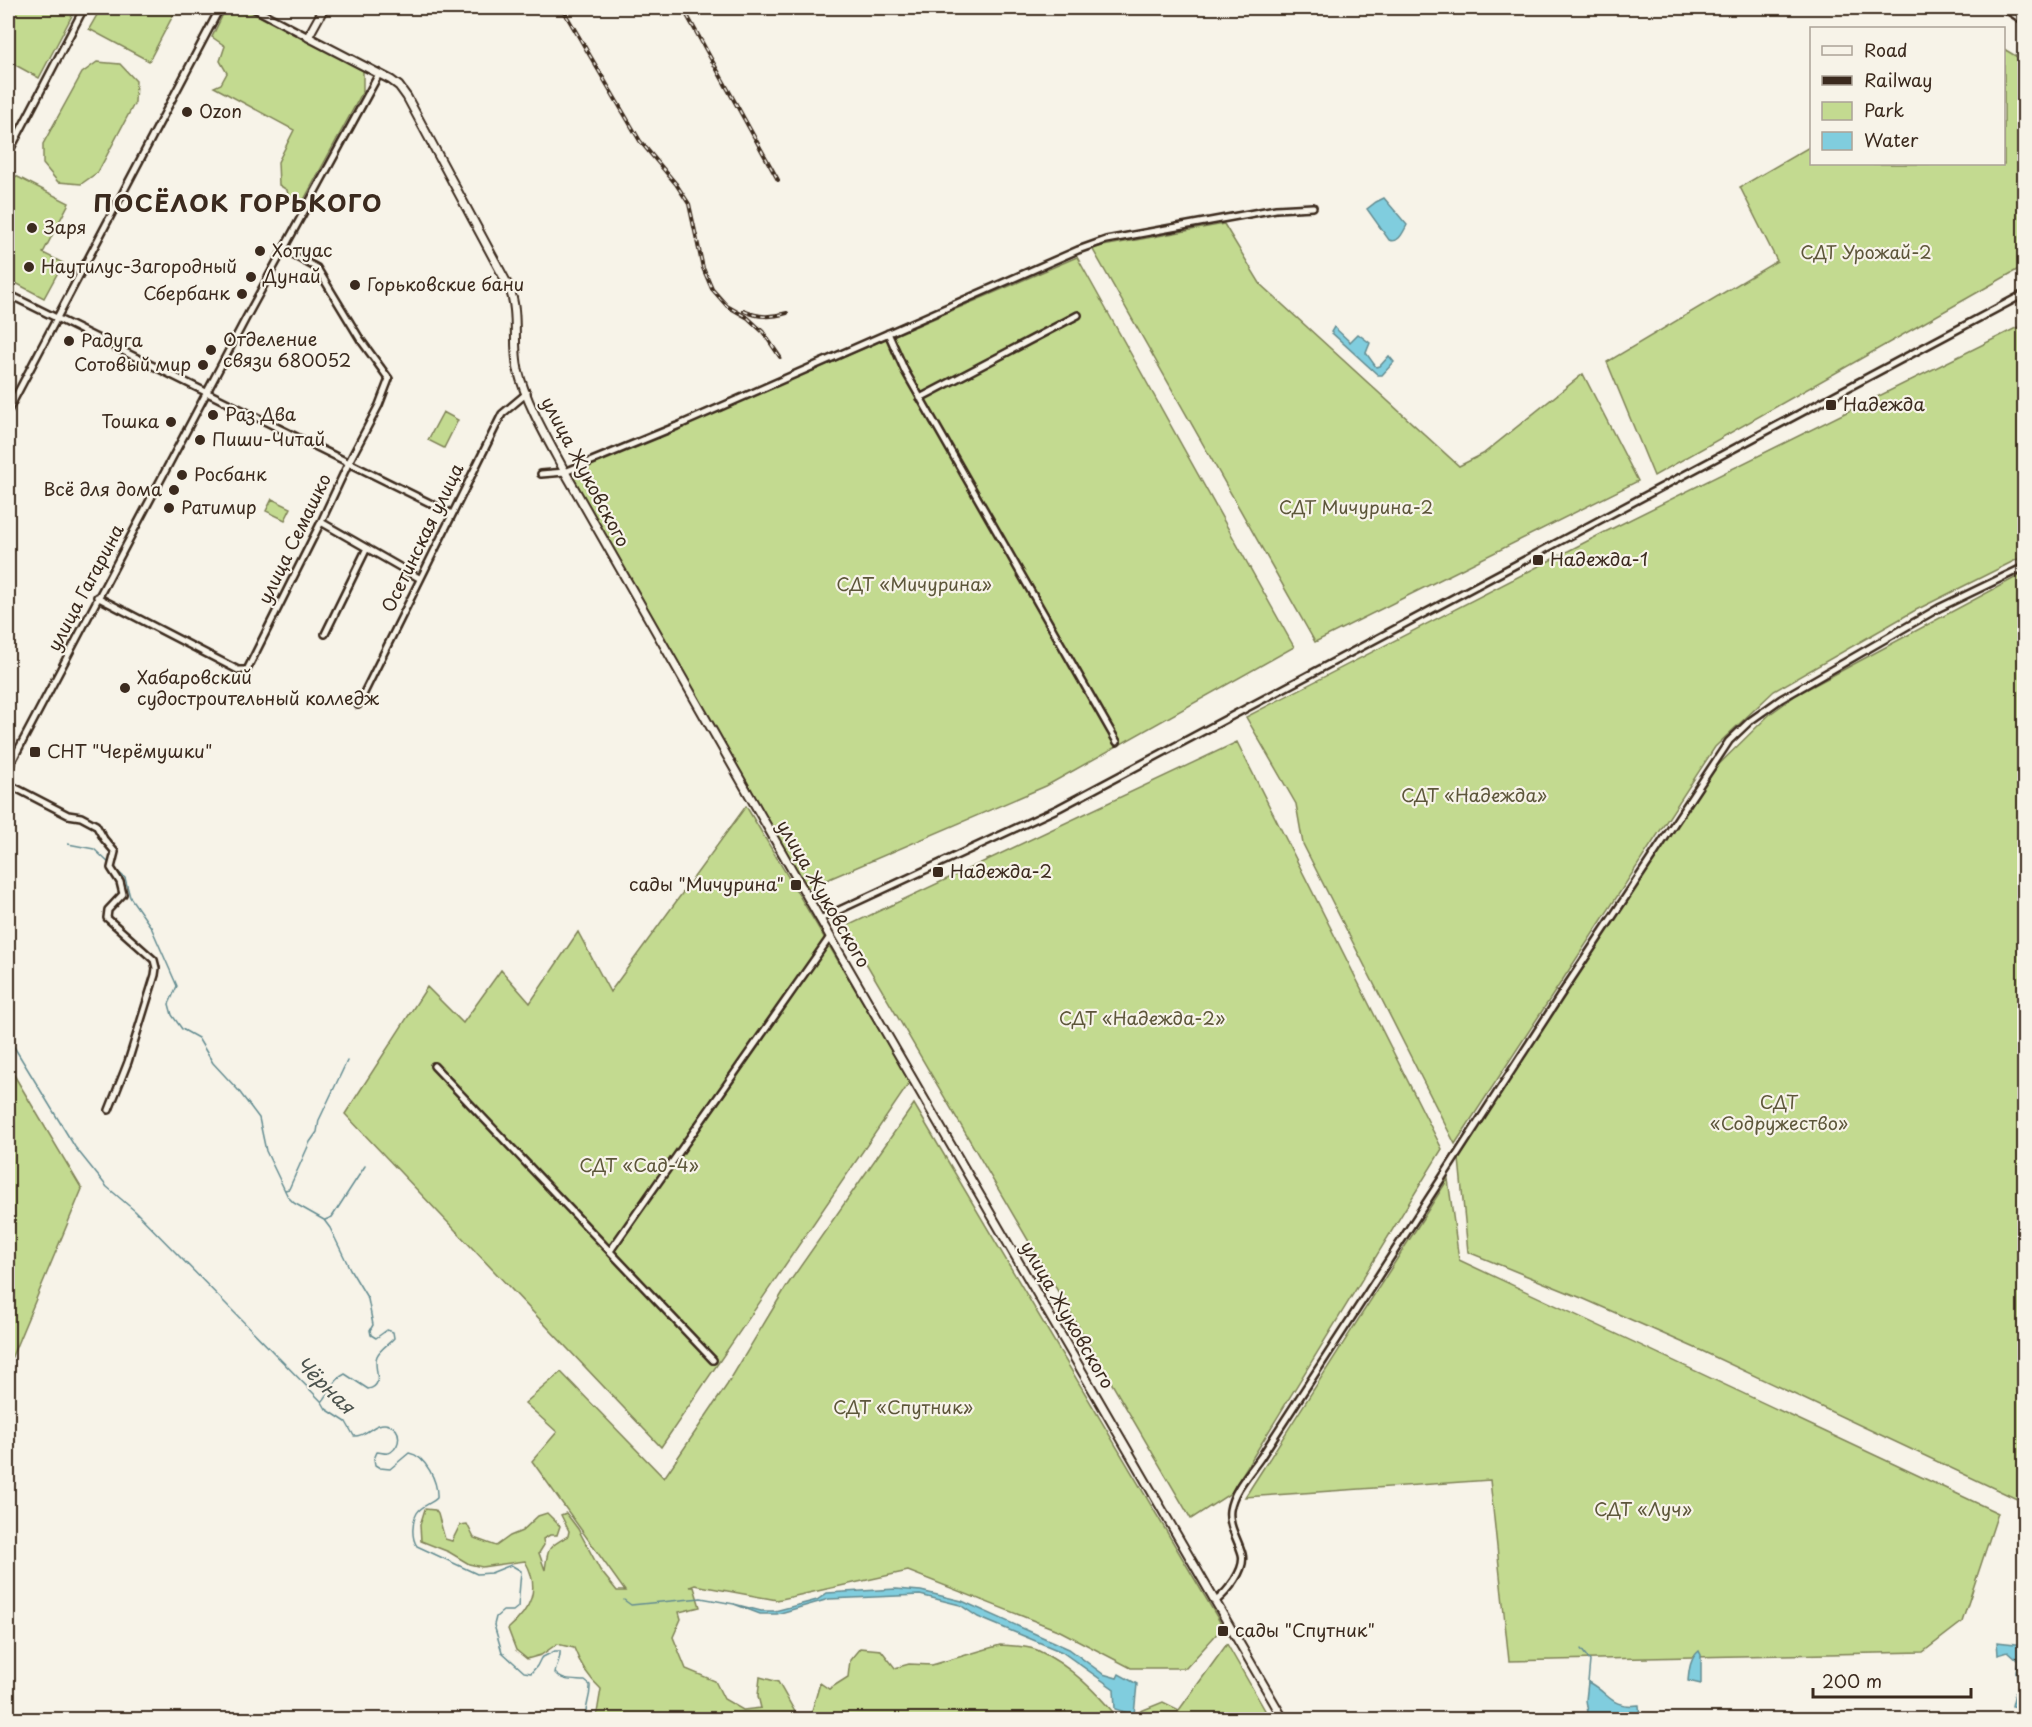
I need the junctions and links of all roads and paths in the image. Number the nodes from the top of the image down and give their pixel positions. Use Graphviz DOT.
graph roads {
  1 [pos="84,8"];
  2 [pos="220,8"];
  3 [pos="253,8"];
  4 [pos="324,8"];
  5 [pos="2004,8"];
  6 [pos="2025,21"];
  7 [pos="308,37"];
  8 [pos="379,74"];
  9 [pos="8,154"];
  10 [pos="1313,207"];
  11 [pos="284,250"];
  12 [pos="8,294"];
  13 [pos="2025,294"];
  14 [pos="1078,315"];
  15 [pos="56,317"];
  16 [pos="888,333"];
  17 [pos="207,391"];
  18 [pos="526,393"];
  19 [pos="920,398"];
  20 [pos="8,411"];
  21 [pos="349,462"];
  22 [pos="565,472"];
  23 [pos="541,474"];
  24 [pos="452,514"];
  25 [pos="321,522"];
  26 [pos="367,548"];
  27 [pos="2025,567"];
  28 [pos="419,578"];
  29 [pos="97,597"];
  30 [pos="325,634"];
  31 [pos="358,705"];
  32 [pos="1117,742"];
  33 [pos="8,769"];
  34 [pos="8,784"];
  35 [pos="820,919"];
  36 [pos="830,937"];
  37 [pos="434,1066"];
  38 [pos="109,1110"];
  39 [pos="610,1251"];
  40 [pos="713,1360"];
  41 [pos="1216,1601"];
  42 [pos="1284,1719"];
  1 -- 9 [label="street"];
  2 -- 15 [label="street"];
  3 -- 7 [label="street"];
  4 -- 7 [label="main road"];
  5 -- 6 [label="street"];
  7 -- 8 [label="main road, улица Жуковского"];
  8 -- 11 [label="street, улица Гагарина"];
  8 -- 18 [label="main road, улица Жуковского"];
  10 -- 16 [label="street"];
  11 -- 17 [label="street, улица Гагарина"];
  11 -- 21 [label="street, улица Семашко"];
  12 -- 15 [label="street"];
  13 -- 35 [label="street"];
  14 -- 19 [label="street"];
  15 -- 17 [label="street"];
  15 -- 20 [label="street"];
  16 -- 19 [label="street"];
  16 -- 22 [label="street"];
  17 -- 21 [label="street"];
  17 -- 29 [label="street, улица Гагарина"];
  18 -- 22 [label="main road, улица Жуковского"];
  18 -- 24 [label="street, Осетинская улица"];
  19 -- 32 [label="street"];
  21 -- 24 [label="street"];
  21 -- 25 [label="street, улица Семашко"];
  22 -- 23 [label="street"];
  22 -- 35 [label="main road, улица Жуковского"];
  24 -- 28 [label="street, Осетинская улица"];
  25 -- 26 [label="street"];
  25 -- 29 [label="street, улица Семашко"];
  26 -- 28 [label="street"];
  26 -- 30 [label="street"];
  27 -- 41 [label="street"];
  28 -- 31 [label="street, Осетинская улица"];
  29 -- 33 [label="street, улица Гагарина"];
  34 -- 38 [label="street"];
  35 -- 36 [label="main road, улица Жуковского"];
  36 -- 39 [label="street"];
  36 -- 41 [label="main road, улица Жуковского"];
  37 -- 39 [label="street"];
  39 -- 40 [label="street"];
  41 -- 42 [label="main road, улица Жуковского"];
}
